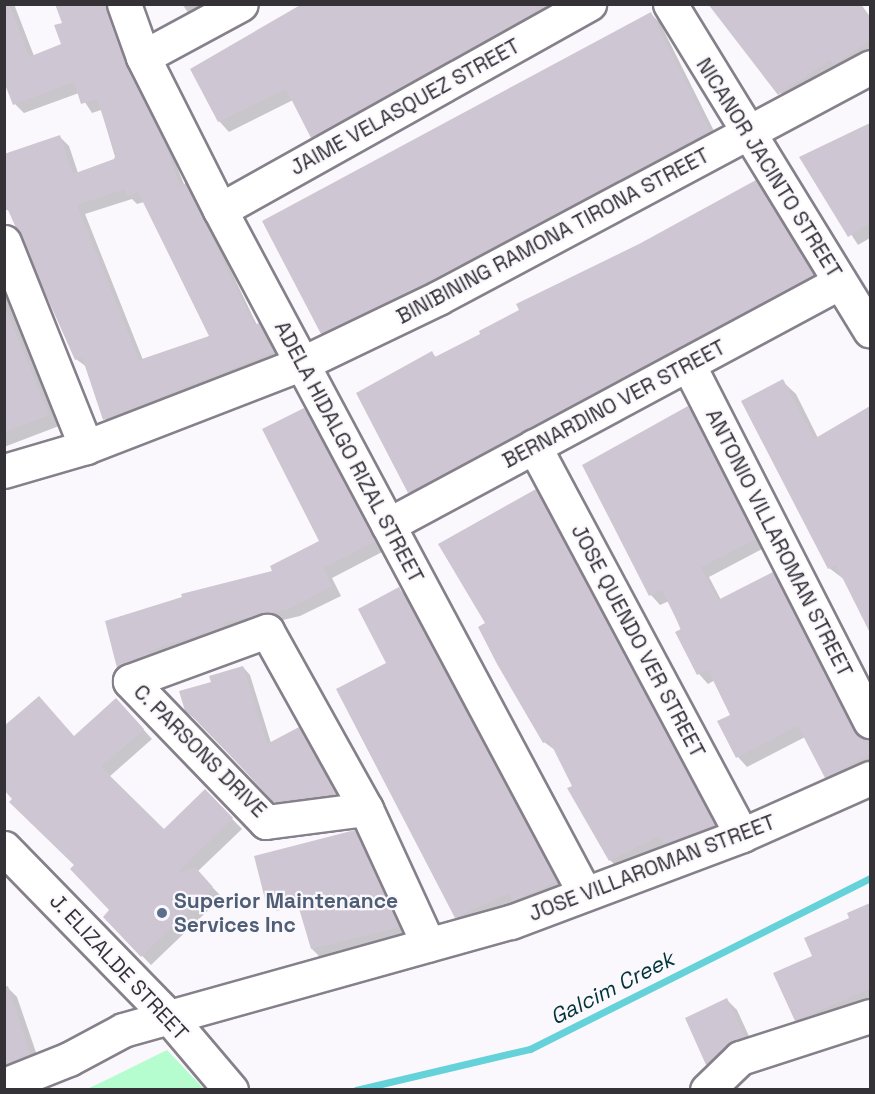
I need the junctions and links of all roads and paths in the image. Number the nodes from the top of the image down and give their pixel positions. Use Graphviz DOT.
graph roads {
  1 [pos="124,4"];
  2 [pos="241,4"];
  3 [pos="589,4"];
  4 [pos="670,4"];
  5 [pos="143,57"];
  6 [pos="870,67"];
  7 [pos="747,134"];
  8 [pos="220,210"];
  9 [pos="4,242"];
  10 [pos="840,282"];
  11 [pos="870,331"];
  12 [pos="303,363"];
  13 [pos="688,364"];
  14 [pos="534,446"];
  15 [pos="86,447"];
  16 [pos="4,471"];
  17 [pos="388,525"];
  18 [pos="870,721"];
  19 [pos="870,778"];
  20 [pos="366,809"];
  21 [pos="742,835"];
  22 [pos="4,849"];
  23 [pos="585,894"];
  24 [pos="428,944"];
  25 [pos="870,1016"];
  26 [pos="169,1017"];
  27 [pos="4,1085"];
  28 [pos="231,1089"];
  29 [pos="706,1089"];
  1 -- 5 [label="street, ADELA HIDALGO RIZAL STREET"];
  2 -- 5 [label="street"];
  3 -- 8 [label="street, JAIME VELASQUEZ STREET"];
  4 -- 7 [label="street, NICANOR JACINTO STREET"];
  5 -- 8 [label="street, ADELA HIDALGO RIZAL STREET"];
  6 -- 7 [label="street, BINIBINING RAMONA TIRONA STREET"];
  7 -- 10 [label="street, NICANOR JACINTO STREET"];
  7 -- 12 [label="street, BINIBINING RAMONA TIRONA STREET"];
  8 -- 12 [label="street, ADELA HIDALGO RIZAL STREET"];
  9 -- 15 [label="street"];
  10 -- 11 [label="street, NICANOR JACINTO STREET"];
  10 -- 13 [label="street, BERNARDINO VER STREET"];
  12 -- 15 [label="street, BINIBINING RAMONA TIRONA STREET"];
  12 -- 17 [label="street, ADELA HIDALGO RIZAL STREET"];
  13 -- 14 [label="street, BERNARDINO VER STREET"];
  13 -- 18 [label="street, ANTONIO VILLAROMAN STREET"];
  14 -- 17 [label="street, BERNARDINO VER STREET"];
  14 -- 21 [label="street, JOSE QUENDO VER STREET"];
  15 -- 16 [label="street, BINIBINING RAMONA TIRONA STREET"];
  17 -- 23 [label="street, ADELA HIDALGO RIZAL STREET"];
  19 -- 21 [label="street, JOSE VILLAROMAN STREET"];
  20 -- 20 [label="street, C. PARSONS DRIVE"];
  20 -- 24 [label="street, C. PARSONS DRIVE"];
  21 -- 23 [label="street, JOSE VILLAROMAN STREET"];
  22 -- 26 [label="street, J. ELIZALDE STREET"];
  23 -- 24 [label="street, JOSE VILLAROMAN STREET"];
  24 -- 26 [label="street, JOSE VILLAROMAN STREET"];
  25 -- 29 [label="street"];
  26 -- 27 [label="street, JOSE VILLAROMAN STREET"];
  26 -- 28 [label="street, J. ELIZALDE STREET"];
}
